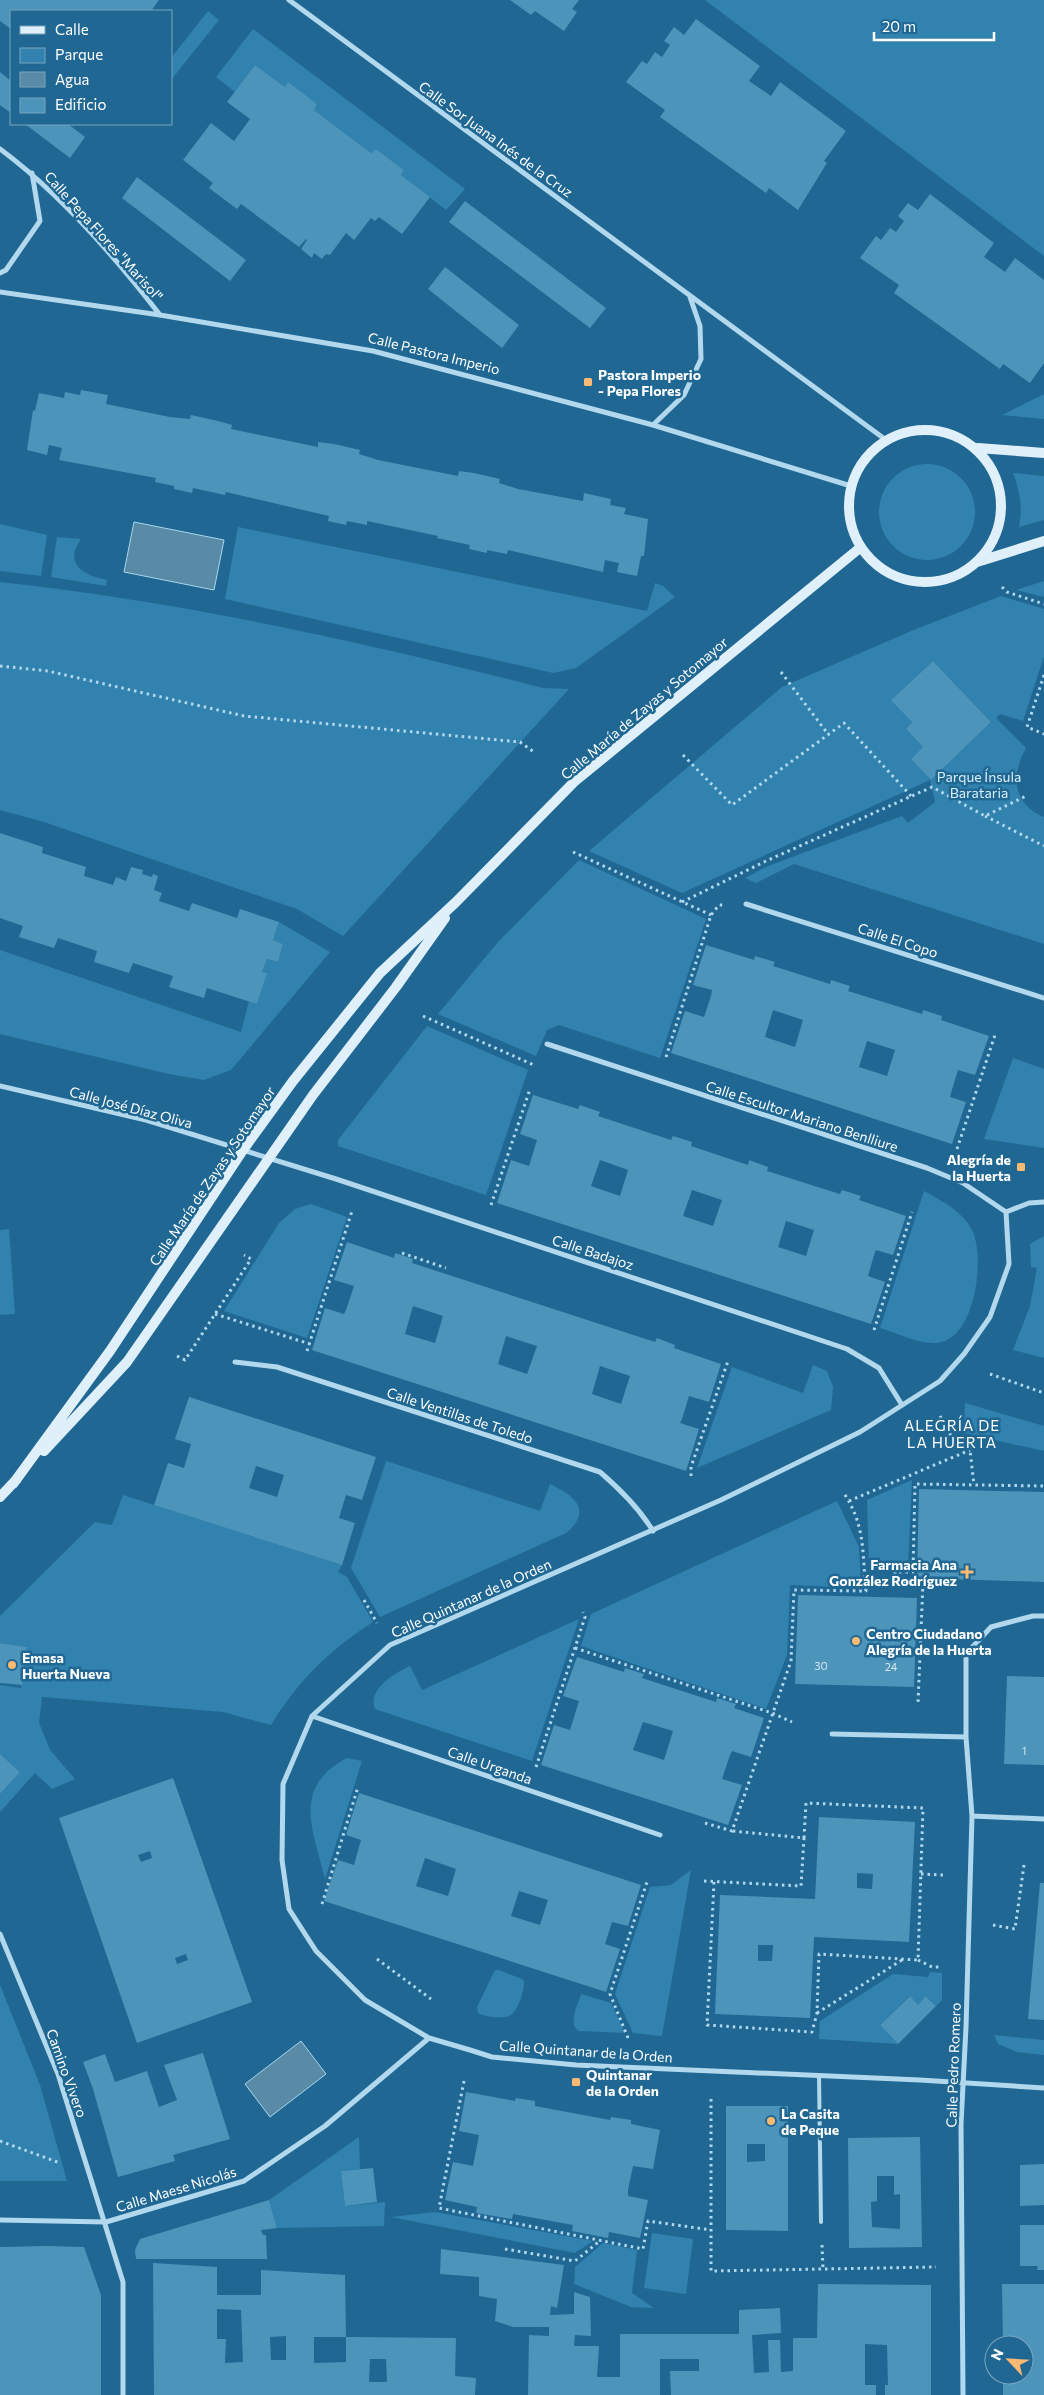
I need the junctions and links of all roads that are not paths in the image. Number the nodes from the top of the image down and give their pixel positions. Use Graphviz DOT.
graph roads {
  1 [pos="288,0"];
  2 [pos="0,149"];
  3 [pos="32,173"];
  4 [pos="0,273"];
  5 [pos="0,292"];
  6 [pos="689,296"];
  7 [pos="160,315"];
  8 [pos="653,425"];
  9 [pos="886,440"];
  10 [pos="978,448"];
  11 [pos="1044,453"];
  12 [pos="851,486"];
  13 [pos="1044,542"];
  14 [pos="862,547"];
  15 [pos="977,562"];
  16 [pos="456,902"];
  17 [pos="746,904"];
  18 [pos="1044,998"];
  19 [pos="547,1044"];
  20 [pos="0,1086"];
  21 [pos="244,1150"];
  22 [pos="255,1154"];
  23 [pos="268,1158"];
  24 [pos="1044,1202"];
  25 [pos="1006,1212"];
  26 [pos="235,1362"];
  27 [pos="902,1405"];
  28 [pos="13,1484"];
  29 [pos="0,1497"];
  30 [pos="653,1531"];
  31 [pos="1044,1616"];
  32 [pos="312,1716"];
  33 [pos="832,1734"];
  34 [pos="966,1736"];
  35 [pos="972,1816"];
  36 [pos="1044,1819"];
  37 [pos="660,1835"];
  38 [pos="0,1934"];
  39 [pos="430,2038"];
  40 [pos="819,2075"];
  41 [pos="963,2082"];
  42 [pos="1044,2088"];
  43 [pos="0,2220"];
  44 [pos="106,2222"];
  45 [pos="821,2222"];
  46 [pos="123,2395"];
  47 [pos="962,2395"];
  1 -- 6 [label="street, Calle Sor Juana Inés de la Cruz"];
  2 -- 3 [label="street, Calle Pepa Flores \"Marisol\""];
  3 -- 4 [label="street, Calle Pepa Flores \"Marisol\""];
  3 -- 7 [label="street, Calle Pepa Flores \"Marisol\""];
  5 -- 7 [label="street, Calle Pastora Imperio"];
  6 -- 8 [label="street"];
  6 -- 9 [label="street, Calle Sor Juana Inés de la Cruz"];
  7 -- 8 [label="street, Calle Pastora Imperio"];
  8 -- 12 [label="street, Calle Pastora Imperio"];
  9 -- 10 [label="street"];
  9 -- 12 [label="street"];
  10 -- 11 [label="street"];
  10 -- 15 [label="street"];
  12 -- 14 [label="street"];
  13 -- 15 [label="street"];
  14 -- 15 [label="street"];
  14 -- 16 [label="street, Calle María de Zayas y Sotomayor"];
  16 -- 21 [label="street, Calle María de Zayas y Sotomayor"];
  16 -- 23 [label="street, Calle María de Zayas y Sotomayor"];
  17 -- 18 [label="street, Calle El Copo"];
  19 -- 25 [label="street, Calle Escultor Mariano Benlliure"];
  20 -- 21 [label="street, Calle José Díaz Oliva"];
  21 -- 22 [label="street, Calle José Díaz Oliva"];
  21 -- 28 [label="street, Calle María de Zayas y Sotomayor"];
  22 -- 23 [label="street, Calle Badajoz"];
  23 -- 27 [label="street, Calle Badajoz"];
  23 -- 28 [label="street, Calle María de Zayas y Sotomayor"];
  24 -- 25 [label="street"];
  25 -- 27 [label="street, Calle Quintanar de la Orden"];
  26 -- 30 [label="street, Calle Ventillas de Toledo"];
  27 -- 30 [label="street, Calle Quintanar de la Orden"];
  28 -- 29 [label="street, Calle María de Zayas y Sotomayor"];
  30 -- 32 [label="street, Calle Quintanar de la Orden"];
  31 -- 34 [label="street, Calle Pedro Romero"];
  32 -- 37 [label="street, Calle Urganda"];
  32 -- 39 [label="street, Calle Quintanar de la Orden"];
  33 -- 34 [label="street"];
  34 -- 35 [label="street, Calle Pedro Romero"];
  35 -- 36 [label="street"];
  35 -- 41 [label="street, Calle Pedro Romero"];
  38 -- 44 [label="street, Camino Vivero"];
  39 -- 40 [label="street, Calle Quintanar de la Orden"];
  39 -- 44 [label="street, Calle Maese Nicolás"];
  40 -- 41 [label="street, Calle Quintanar de la Orden"];
  40 -- 45 [label="lane"];
  41 -- 42 [label="street, Calle Quintanar de la Orden"];
  41 -- 47 [label="street, Calle Pedro Romero"];
  43 -- 44 [label="street, Calle Maese Nicolás"];
  44 -- 46 [label="street, Camino Vivero"];
}
